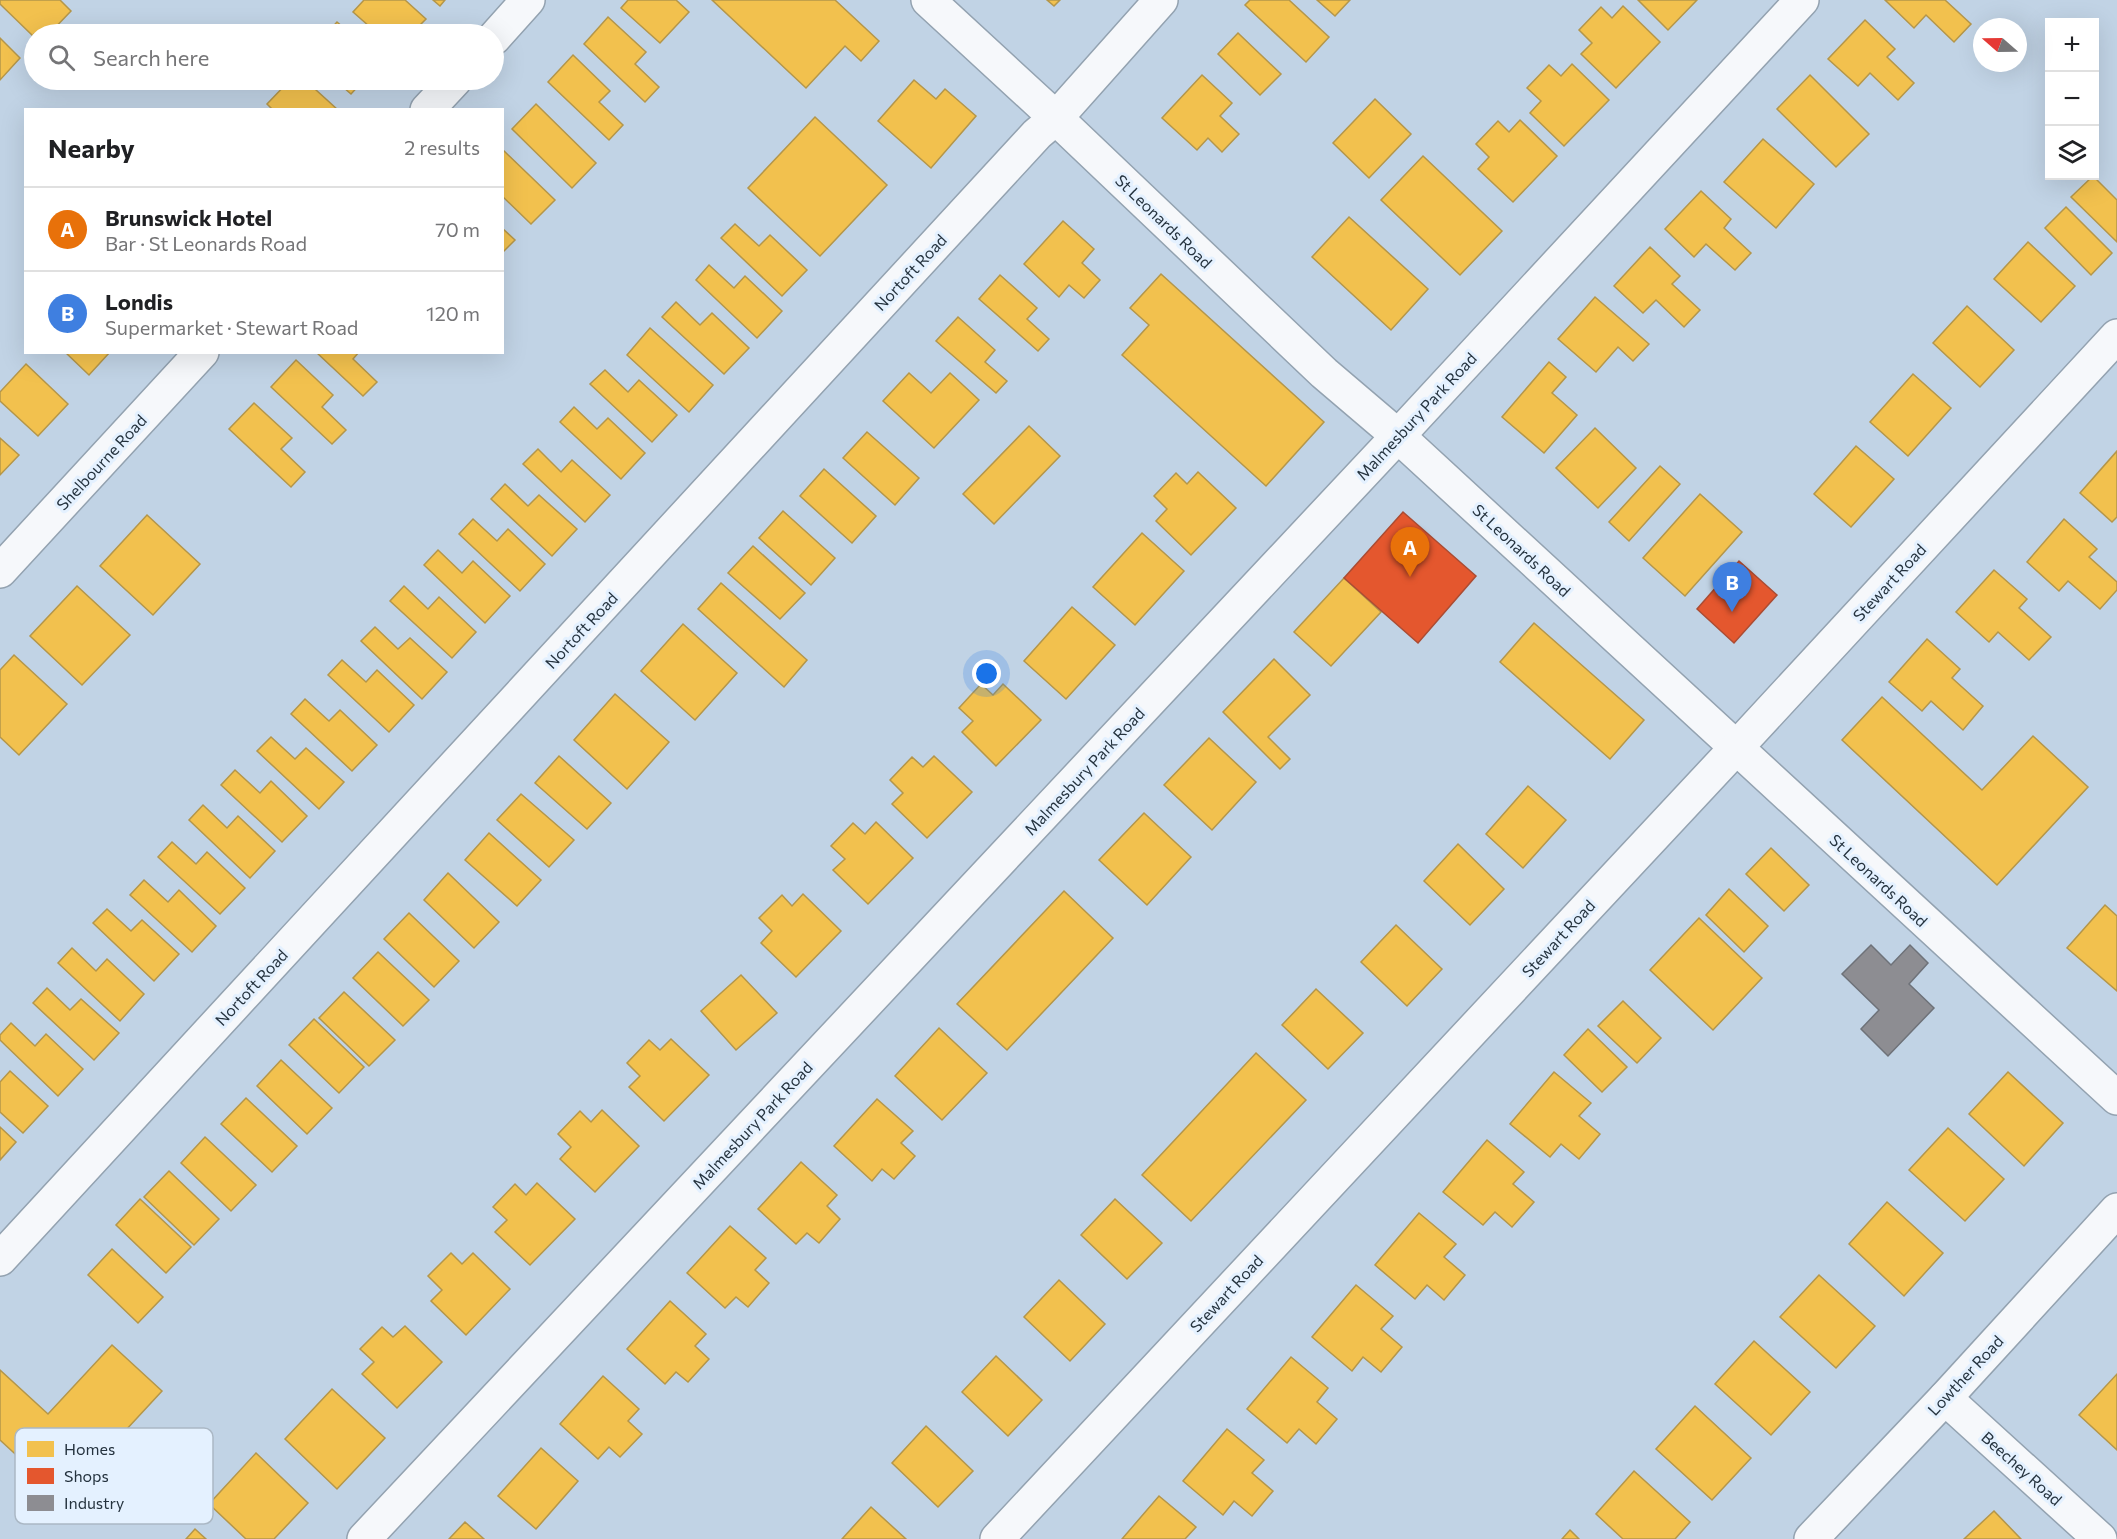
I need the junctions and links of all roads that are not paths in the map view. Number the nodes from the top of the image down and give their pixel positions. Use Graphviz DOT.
graph roads {
  1 [pos="528,0"];
  2 [pos="928,0"];
  3 [pos="1161,0"];
  4 [pos="1802,0"];
  5 [pos="504,27"];
  6 [pos="446,90"];
  7 [pos="429,108"];
  8 [pos="1056,118"];
  9 [pos="2117,336"];
  10 [pos="200,354"];
  11 [pos="1398,436"];
  12 [pos="0,571"];
  13 [pos="1736,748"];
  14 [pos="2117,1098"];
  15 [pos="2117,1210"];
  16 [pos="0,1259"];
  17 [pos="1945,1398"];
  18 [pos="364,1539"];
  19 [pos="997,1539"];
  20 [pos="1811,1539"];
  21 [pos="2100,1539"];
  1 -- 5 [label="street"];
  2 -- 8 [label="street, St Leonards Road"];
  3 -- 8 [label="street, Nortoft Road"];
  4 -- 11 [label="street, Malmesbury Park Road"];
  6 -- 7 [label="street"];
  8 -- 11 [label="street, St Leonards Road"];
  8 -- 16 [label="street, Nortoft Road"];
  9 -- 13 [label="street, Stewart Road"];
  10 -- 12 [label="street, Shelbourne Road"];
  11 -- 13 [label="street, St Leonards Road"];
  11 -- 18 [label="street, Malmesbury Park Road"];
  13 -- 14 [label="street, St Leonards Road"];
  13 -- 19 [label="street, Stewart Road"];
  15 -- 17 [label="street, Lowther Road"];
  17 -- 20 [label="street, Lowther Road"];
  17 -- 21 [label="street, Beechey Road"];
}
